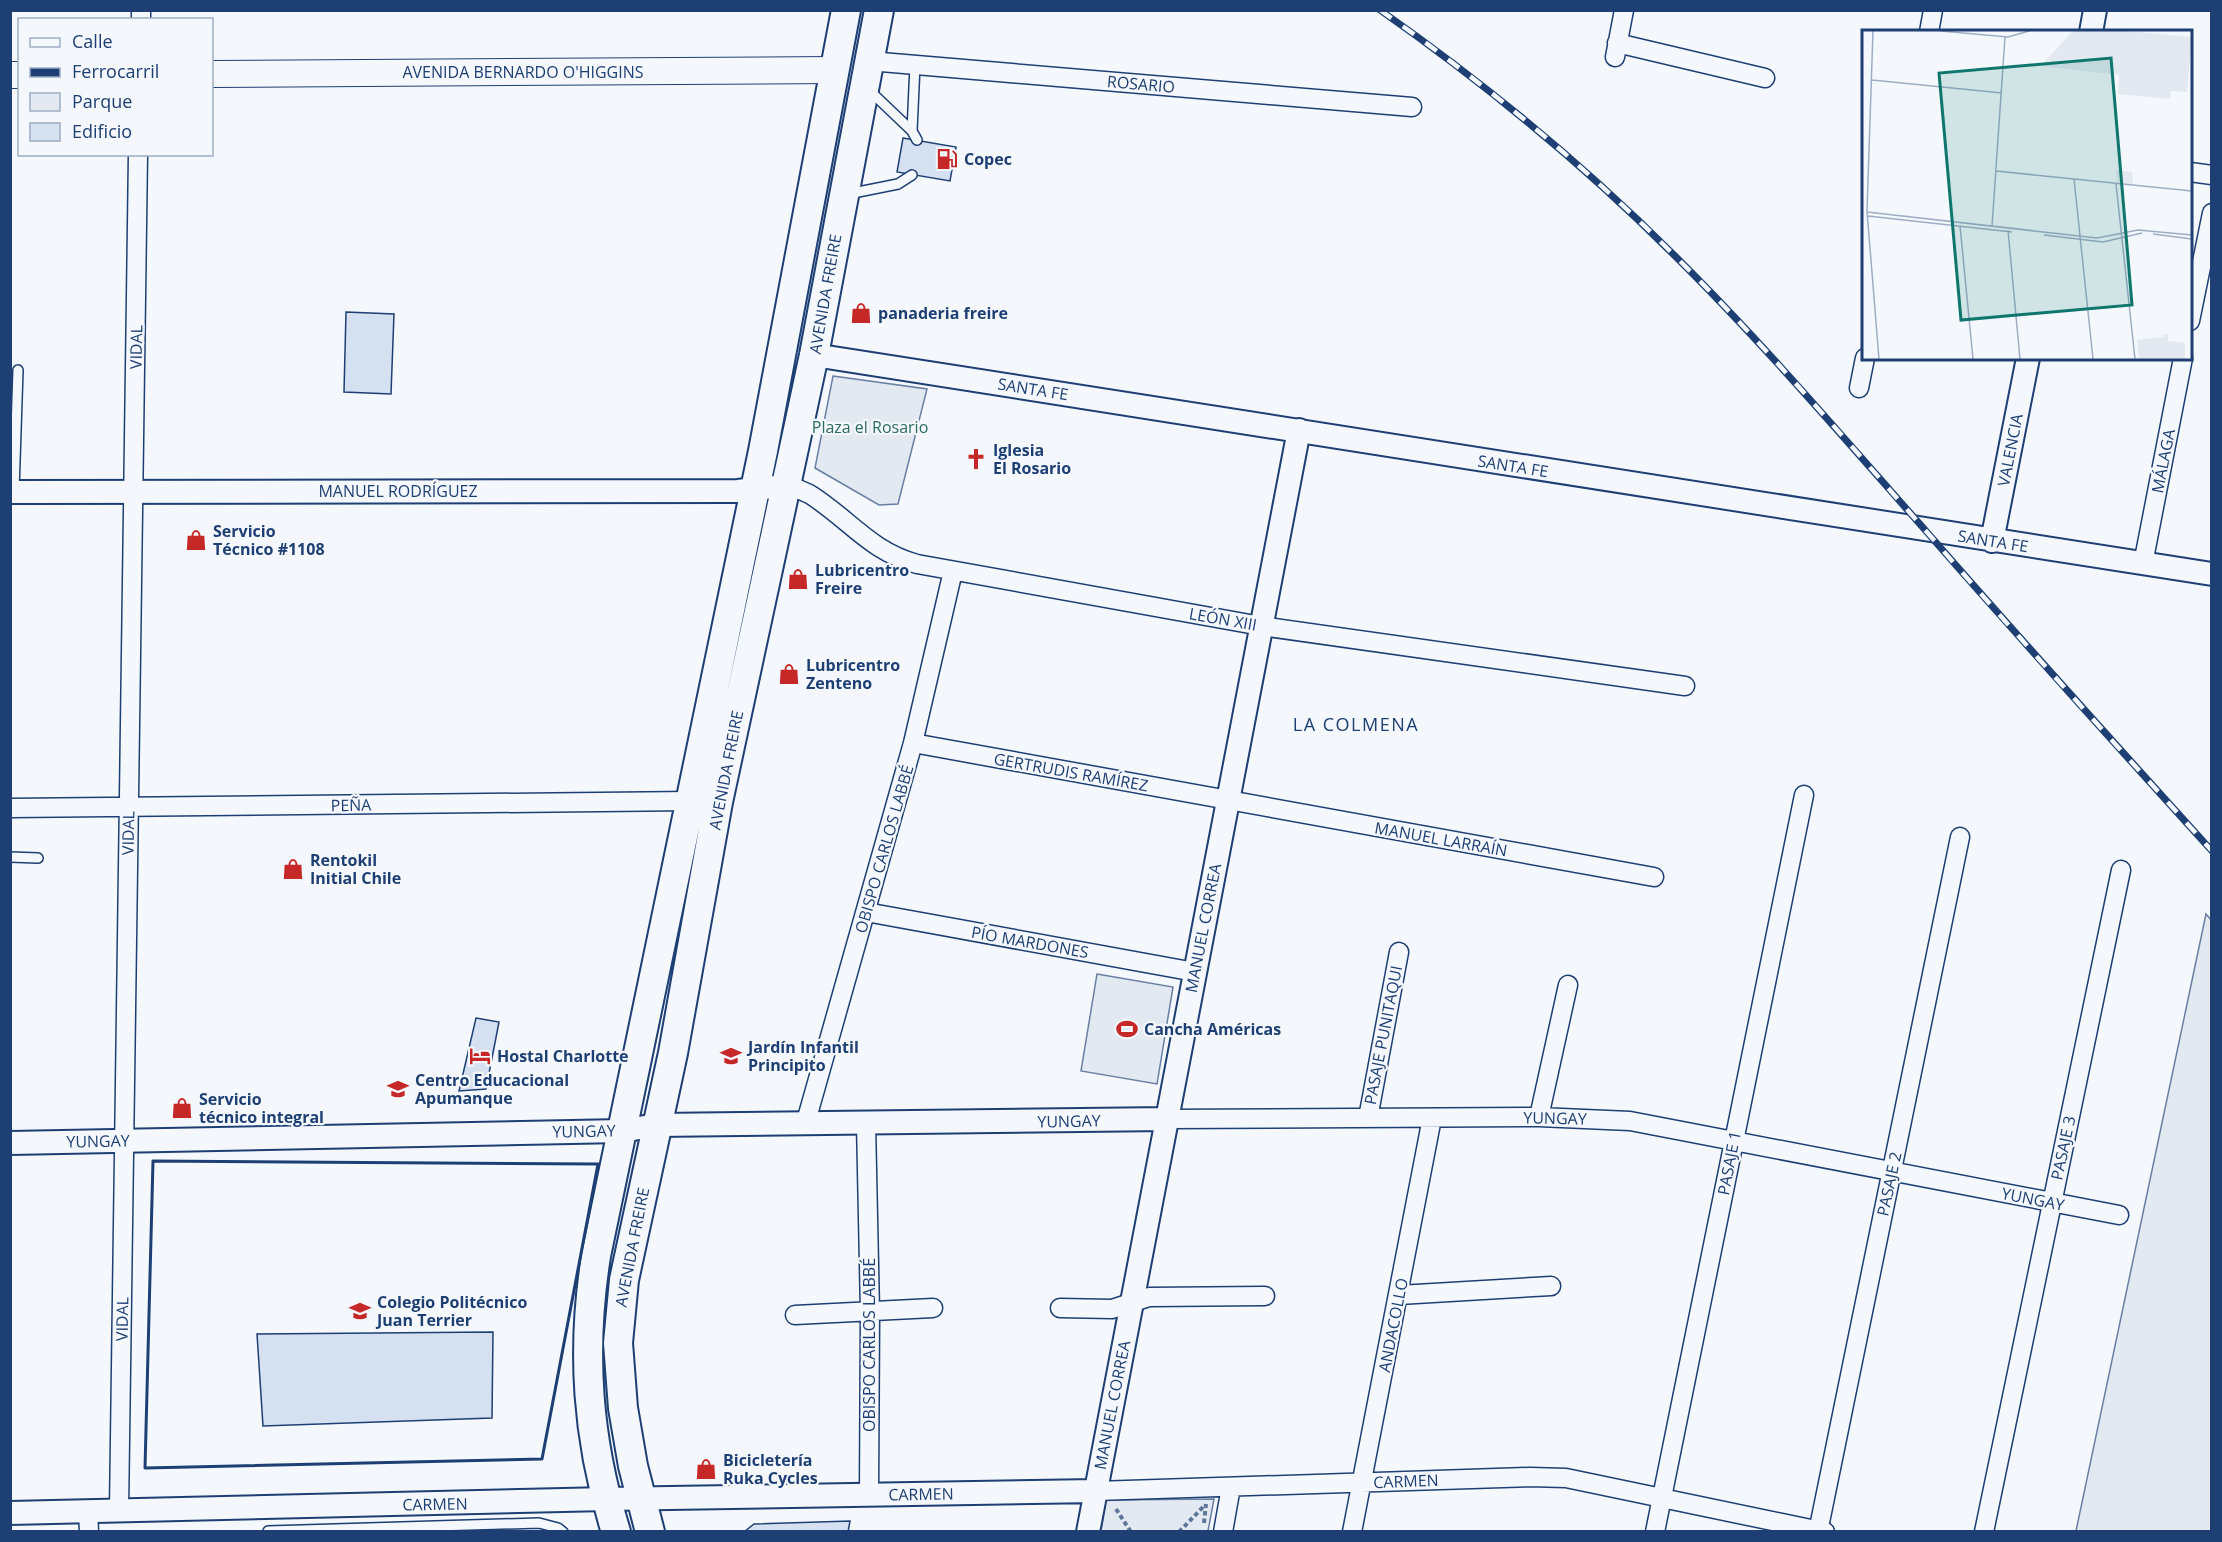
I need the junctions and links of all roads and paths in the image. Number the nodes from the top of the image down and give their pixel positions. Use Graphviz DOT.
graph roads {
  1 [pos="846,10"];
  2 [pos="879,10"];
  3 [pos="1624,10"];
  4 [pos="1933,10"];
  5 [pos="2095,10"];
  6 [pos="1929,30"];
  7 [pos="2091,30"];
  8 [pos="915,65"];
  9 [pos="835,70"];
  10 [pos="867,73"];
  11 [pos="213,74"];
  12 [pos="1765,78"];
  13 [pos="1412,107"];
  14 [pos="860,116"];
  15 [pos="138,156"];
  16 [pos="2192,172"];
  17 [pos="912,174"];
  18 [pos="2211,174"];
  19 [pos="843,195"];
  20 [pos="2211,213"];
  21 [pos="790,309"];
  22 [pos="2192,311"];
  23 [pos="814,355"];
  24 [pos="1865,360"];
  25 [pos="2028,360"];
  26 [pos="2183,360"];
  27 [pos="18,370"];
  28 [pos="1859,388"];
  29 [pos="1299,430"];
  30 [pos="786,484"];
  31 [pos="755,490"];
  32 [pos="12,492"];
  33 [pos="133,492"];
  34 [pos="1992,541"];
  35 [pos="2143,564"];
  36 [pos="953,571"];
  37 [pos="2211,574"];
  38 [pos="1261,626"];
  39 [pos="1685,686"];
  40 [pos="913,743"];
  41 [pos="1804,795"];
  42 [pos="1228,800"];
  43 [pos="691,801"];
  44 [pos="129,807"];
  45 [pos="10,808"];
  46 [pos="1960,837"];
  47 [pos="10,857"];
  48 [pos="38,858"];
  49 [pos="2121,870"];
  50 [pos="1654,877"];
  51 [pos="866,912"];
  52 [pos="1399,952"];
  53 [pos="1195,972"];
  54 [pos="1568,985"];
  55 [pos="1539,1117"];
  56 [pos="1368,1118"];
  57 [pos="1432,1118"];
  58 [pos="1167,1119"];
  59 [pos="866,1123"];
  60 [pos="656,1125"];
  61 [pos="805,1125"];
  62 [pos="622,1131"];
  63 [pos="124,1140"];
  64 [pos="1733,1140"];
  65 [pos="10,1143"];
  66 [pos="1892,1171"];
  67 [pos="2052,1202"];
  68 [pos="2119,1215"];
  69 [pos="1551,1286"];
  70 [pos="1399,1295"];
  71 [pos="1265,1296"];
  72 [pos="1131,1304"];
  73 [pos="933,1308"];
  74 [pos="1060,1308"];
  75 [pos="870,1312"];
  76 [pos="795,1315"];
  77 [pos="1361,1482"];
  78 [pos="1231,1487"];
  79 [pos="1105,1491"];
  80 [pos="869,1494"];
  81 [pos="1209,1496"];
  82 [pos="1662,1497"];
  83 [pos="641,1498"];
  84 [pos="607,1499"];
  85 [pos="119,1511"];
  86 [pos="10,1513"];
  87 [pos="88,1521"];
  88 [pos="267,1524"];
  89 [pos="1820,1531"];
  90 [pos="563,1532"];
  91 [pos="616,1532"];
  92 [pos="650,1532"];
  93 [pos="1088,1532"];
  94 [pos="1131,1532"];
  95 [pos="1179,1532"];
  96 [pos="1203,1532"];
  97 [pos="1223,1532"];
  98 [pos="1352,1532"];
  99 [pos="1655,1532"];
  100 [pos="1984,1532"];
  1 -- 9 [label="main road, AVENIDA FREIRE"];
  2 -- 10 [label="main road, AVENIDA FREIRE"];
  3 -- 12 [label="street"];
  4 -- 6 [label="street"];
  5 -- 7 [label="street"];
  8 -- 10 [label="street, ROSARIO"];
  8 -- 10 [label="lane"];
  8 -- 13 [label="street, ROSARIO"];
  9 -- 11 [label="main road, AVENIDA BERNARDO O'HIGGINS"];
  9 -- 14 [label="main road"];
  9 -- 21 [label="main road, AVENIDA FREIRE"];
  10 -- 14 [label="main road, AVENIDA FREIRE"];
  14 -- 19 [label="main road, AVENIDA FREIRE"];
  15 -- 33 [label="street, VIDAL"];
  16 -- 18 [label="street"];
  17 -- 19 [label="lane"];
  19 -- 23 [label="main road, AVENIDA FREIRE"];
  20 -- 22 [label="street"];
  21 -- 23 [label="main road"];
  21 -- 31 [label="main road, AVENIDA FREIRE"];
  23 -- 29 [label="street, SANTA FE"];
  23 -- 30 [label="main road, AVENIDA FREIRE"];
  24 -- 28 [label="street"];
  25 -- 34 [label="street, VALENCIA"];
  26 -- 35 [label="street, MÁLAGA"];
  27 -- 32 [label="lane"];
  29 -- 34 [label="street, SANTA FE"];
  29 -- 38 [label="street, MANUEL CORREA"];
  30 -- 31 [label="street, MANUEL RODRÍGUEZ"];
  30 -- 36 [label="street, LEÓN XIII"];
  30 -- 60 [label="main road, AVENIDA FREIRE"];
  31 -- 33 [label="street, MANUEL RODRÍGUEZ"];
  31 -- 43 [label="main road, AVENIDA FREIRE"];
  32 -- 33 [label="street, MANUEL RODRÍGUEZ"];
  33 -- 44 [label="street, VIDAL"];
  34 -- 35 [label="street, SANTA FE"];
  35 -- 37 [label="street, SANTA FE"];
  36 -- 38 [label="street, LEÓN XIII"];
  36 -- 40 [label="street, OBISPO CARLOS LABBÉ"];
  38 -- 39 [label="street, LEÓN XIII"];
  38 -- 42 [label="street, MANUEL CORREA"];
  40 -- 42 [label="street, GERTRUDIS RAMÍREZ"];
  40 -- 51 [label="street, OBISPO CARLOS LABBÉ"];
  41 -- 64 [label="street, PASAJE 1"];
  42 -- 50 [label="street, MANUEL LARRAÍN"];
  42 -- 53 [label="street, MANUEL CORREA"];
  43 -- 44 [label="street, PEÑA"];
  43 -- 62 [label="main road, AVENIDA FREIRE"];
  44 -- 45 [label="street, PEÑA"];
  44 -- 63 [label="street, VIDAL"];
  46 -- 66 [label="street, PASAJE 2"];
  47 -- 48 [label="lane"];
  49 -- 67 [label="street, PASAJE 3"];
  51 -- 53 [label="street, PÍO MARDONES"];
  51 -- 61 [label="street, OBISPO CARLOS LABBÉ"];
  52 -- 56 [label="street, PASAJE PUNITAQUI"];
  53 -- 58 [label="street, MANUEL CORREA"];
  54 -- 55 [label="street"];
  55 -- 57 [label="street, YUNGAY"];
  55 -- 64 [label="street, YUNGAY"];
  56 -- 57 [label="street, YUNGAY"];
  56 -- 58 [label="street, YUNGAY"];
  57 -- 70 [label="street, ANDACOLLO"];
  58 -- 59 [label="street, YUNGAY"];
  58 -- 72 [label="street, MANUEL CORREA"];
  59 -- 61 [label="street, YUNGAY"];
  59 -- 75 [label="street, OBISPO CARLOS LABBÉ"];
  60 -- 61 [label="street, YUNGAY"];
  60 -- 62 [label="street, YUNGAY"];
  60 -- 83 [label="main road, AVENIDA FREIRE"];
  62 -- 63 [label="street, YUNGAY"];
  62 -- 84 [label="main road, AVENIDA FREIRE"];
  63 -- 65 [label="street, YUNGAY"];
  63 -- 85 [label="street, VIDAL"];
  64 -- 66 [label="street, YUNGAY"];
  64 -- 82 [label="street, PASAJE 1"];
  66 -- 67 [label="street, YUNGAY"];
  66 -- 89 [label="street, PASAJE 2"];
  67 -- 68 [label="street, YUNGAY"];
  67 -- 100 [label="street, PASAJE 3"];
  69 -- 70 [label="street"];
  70 -- 77 [label="street, ANDACOLLO"];
  71 -- 72 [label="street"];
  72 -- 74 [label="street"];
  72 -- 79 [label="street, MANUEL CORREA"];
  73 -- 75 [label="street"];
  75 -- 76 [label="street"];
  75 -- 80 [label="street, OBISPO CARLOS LABBÉ"];
  77 -- 78 [label="street, CARMEN"];
  77 -- 82 [label="street, CARMEN"];
  77 -- 98 [label="street, ANDACOLLO"];
  78 -- 81 [label="street, CARMEN"];
  78 -- 97 [label="street"];
  79 -- 80 [label="street, CARMEN"];
  79 -- 81 [label="street, CARMEN"];
  79 -- 93 [label="street, MANUEL CORREA"];
  79 -- 94 [label="path"];
  80 -- 83 [label="street, CARMEN"];
  81 -- 95 [label="path"];
  81 -- 96 [label="path"];
  82 -- 89 [label="street, CARMEN"];
  82 -- 99 [label="street, PASAJE 1"];
  83 -- 84 [label="street, CARMEN"];
  83 -- 92 [label="main road, AVENIDA FREIRE"];
  84 -- 88 [label="street, CARMEN"];
  84 -- 91 [label="main road, AVENIDA FREIRE"];
  85 -- 87 [label="street, CARMEN"];
  85 -- 88 [label="street, CARMEN"];
  86 -- 87 [label="street, CARMEN"];
  88 -- 90 [label="lane"];
}
